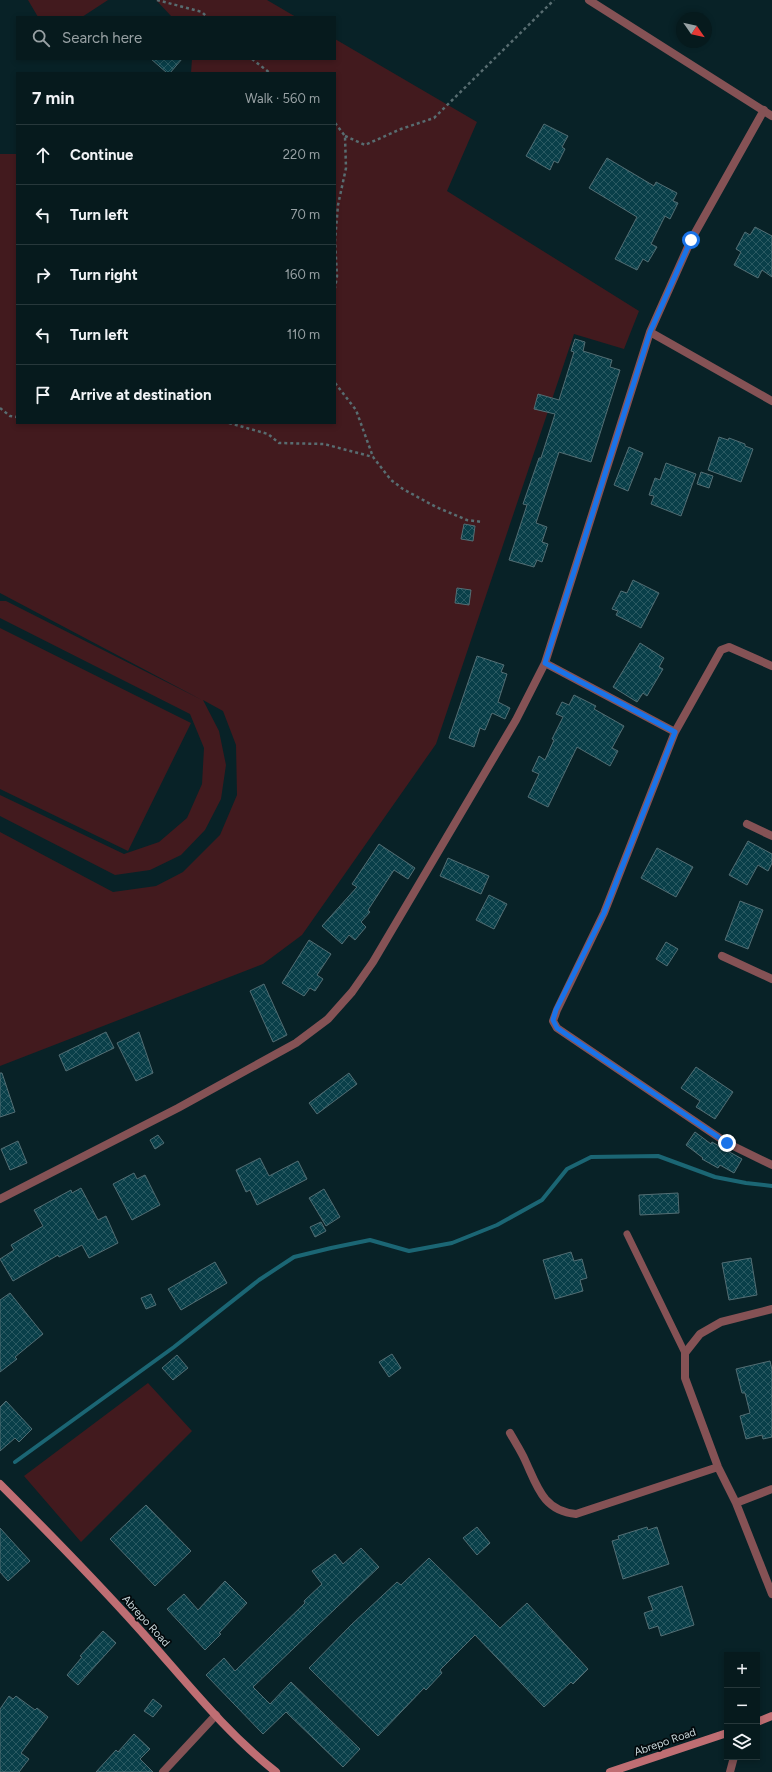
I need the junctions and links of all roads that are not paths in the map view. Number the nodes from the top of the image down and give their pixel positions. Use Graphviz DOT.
graph roads {
  1 [pos="589,0"];
  2 [pos="764,110"];
  3 [pos="772,116"];
  4 [pos="650,332"];
  5 [pos="772,400"];
  6 [pos="545,663"];
  7 [pos="772,666"];
  8 [pos="675,732"];
  9 [pos="747,824"];
  10 [pos="772,836"];
  11 [pos="722,956"];
  12 [pos="772,979"];
  13 [pos="772,1165"];
  14 [pos="0,1199"];
  15 [pos="627,1234"];
  16 [pos="772,1309"];
  17 [pos="685,1353"];
  18 [pos="510,1433"];
  19 [pos="718,1467"];
  20 [pos="0,1484"];
  21 [pos="772,1490"];
  22 [pos="736,1503"];
  23 [pos="772,1594"];
  24 [pos="216,1715"];
  25 [pos="772,1716"];
  26 [pos="760,1721"];
  27 [pos="724,1734"];
  28 [pos="733,1760"];
  29 [pos="163,1772"];
  30 [pos="276,1772"];
  31 [pos="610,1772"];
  32 [pos="730,1772"];
  1 -- 2 [label="street"];
  2 -- 3 [label="street"];
  2 -- 4 [label="street"];
  4 -- 5 [label="street"];
  4 -- 6 [label="street"];
  6 -- 8 [label="street"];
  6 -- 14 [label="street"];
  7 -- 8 [label="street"];
  8 -- 13 [label="street"];
  9 -- 10 [label="street"];
  11 -- 12 [label="street"];
  15 -- 17 [label="lane"];
  16 -- 17 [label="street"];
  17 -- 19 [label="street"];
  18 -- 19 [label="street"];
  19 -- 22 [label="street"];
  20 -- 24 [label="main road, Abrepo Road"];
  21 -- 22 [label="street"];
  22 -- 23 [label="street"];
  24 -- 29 [label="street"];
  24 -- 30 [label="main road, Abrepo Road"];
  25 -- 26 [label="main road"];
  27 -- 31 [label="main road, Abrepo Road"];
  28 -- 32 [label="street"];
}
